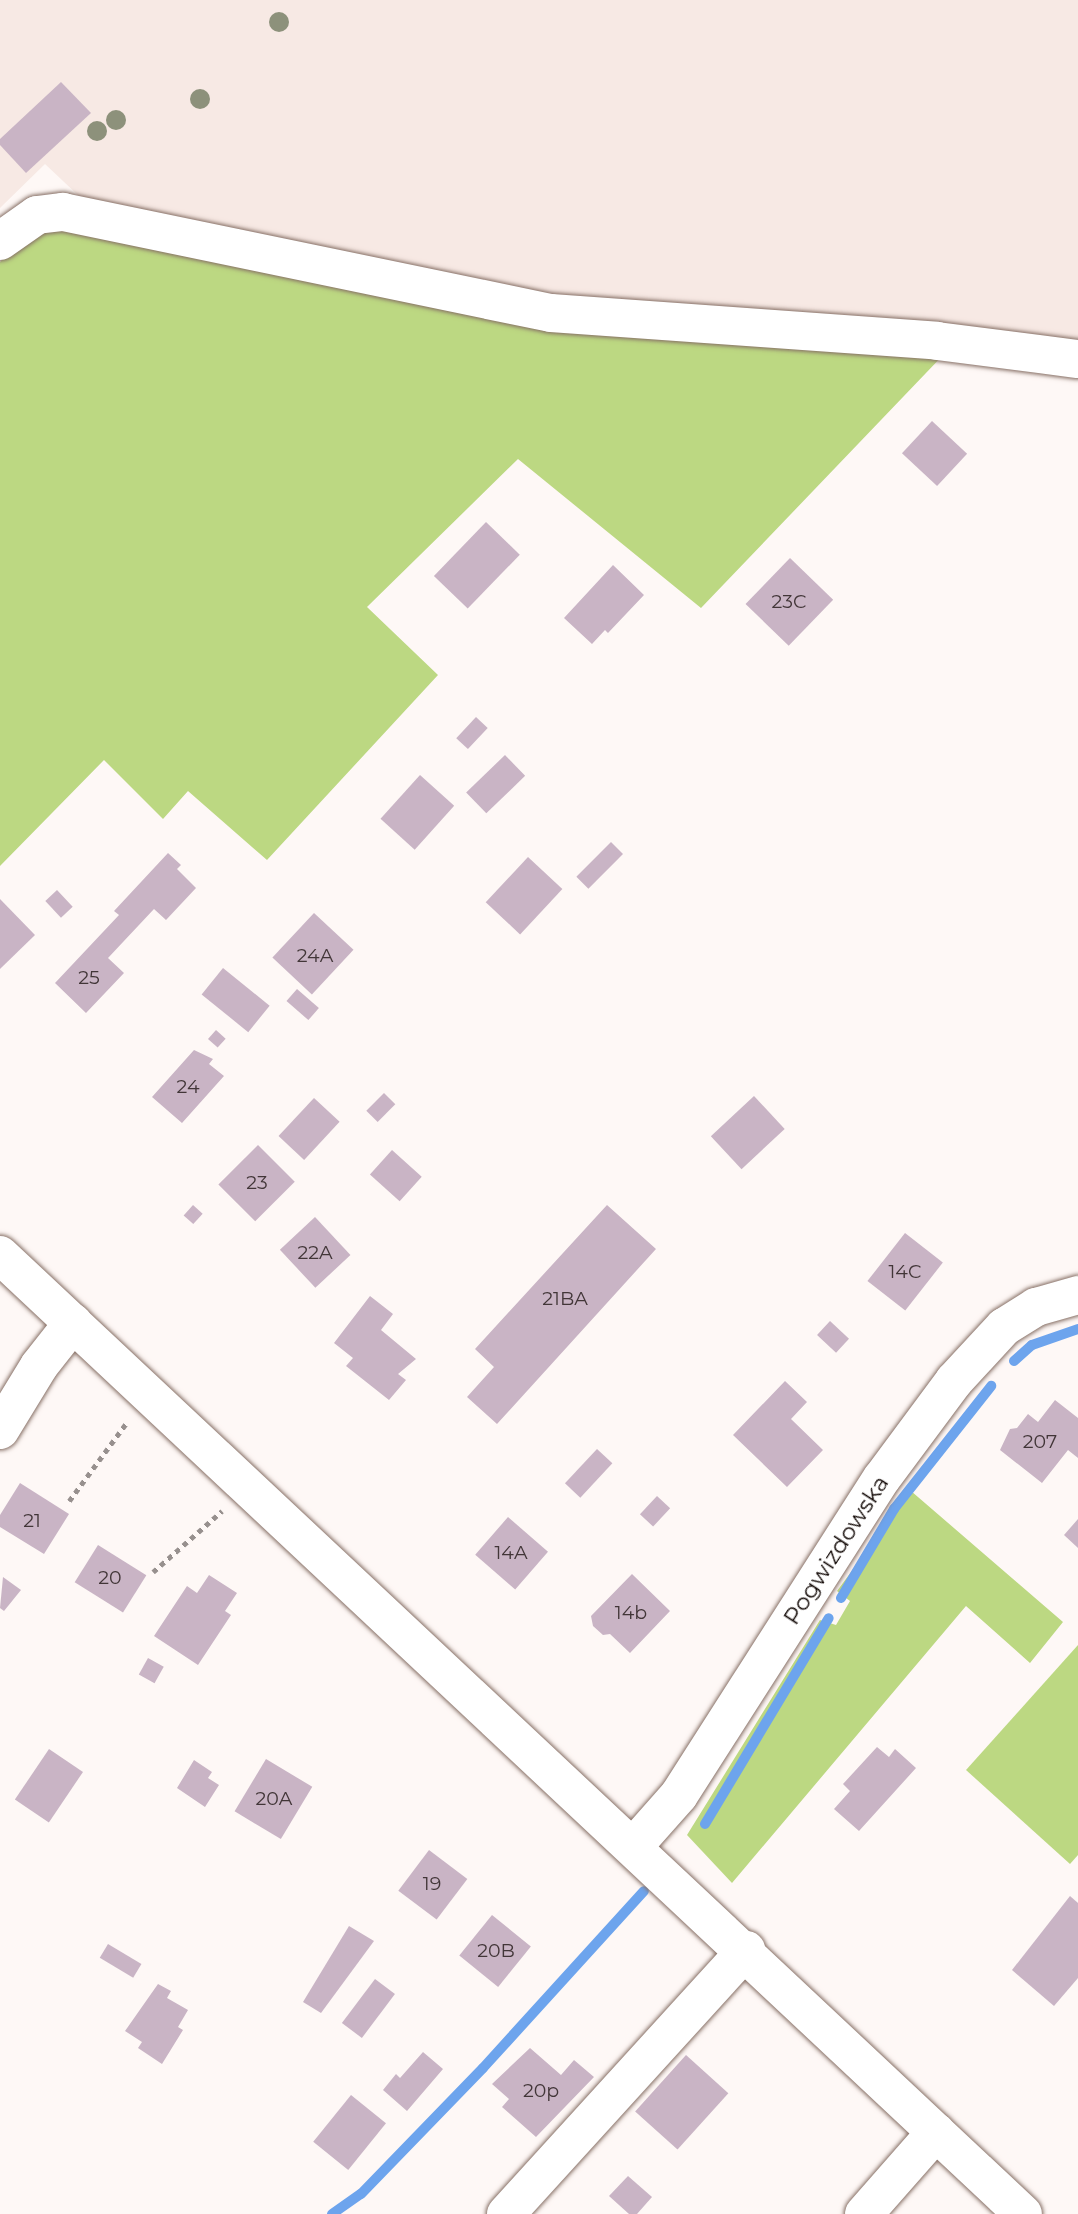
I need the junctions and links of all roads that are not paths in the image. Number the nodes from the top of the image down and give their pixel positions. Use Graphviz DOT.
graph roads {
  1 [pos="0,241"];
  2 [pos="1078,359"];
  3 [pos="0,1255"];
  4 [pos="1078,1296"];
  5 [pos="73,1323"];
  6 [pos="0,1430"];
  7 [pos="632,1847"];
  8 [pos="746,1950"];
  9 [pos="936,2132"];
  10 [pos="506,2214"];
  11 [pos="864,2214"];
  12 [pos="1023,2214"];
  1 -- 2 [label="street"];
  3 -- 5 [label="street"];
  4 -- 7 [label="street, Pogwizdowska"];
  5 -- 6 [label="street"];
  5 -- 7 [label="street"];
  7 -- 8 [label="street"];
  8 -- 9 [label="street"];
  8 -- 10 [label="street"];
  9 -- 11 [label="street"];
  9 -- 12 [label="street"];
}
